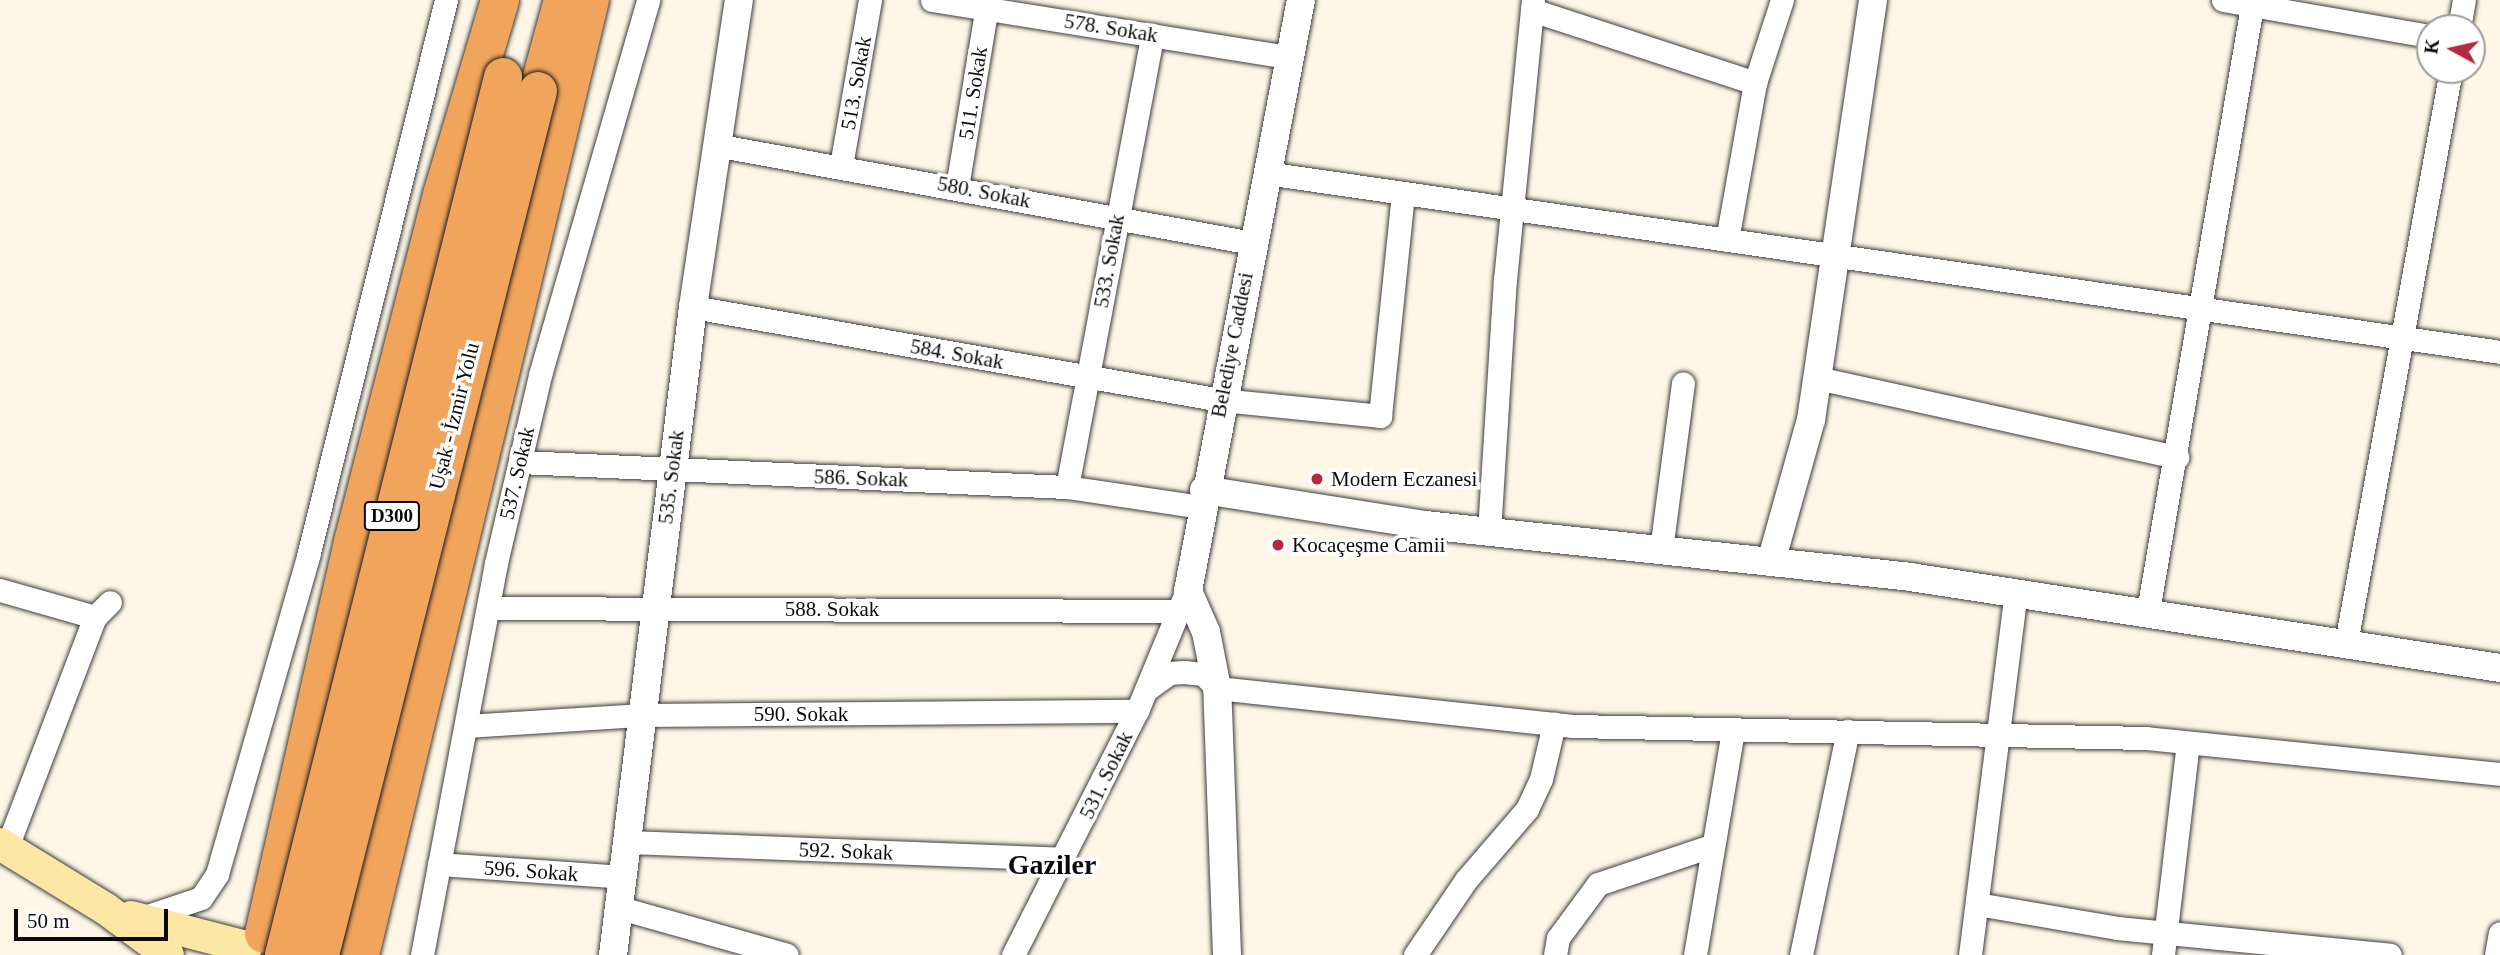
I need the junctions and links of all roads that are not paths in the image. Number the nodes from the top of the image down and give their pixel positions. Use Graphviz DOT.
graph roads {
  1 [pos="446,0"];
  2 [pos="500,0"];
  3 [pos="522,0"];
  4 [pos="563,0"];
  5 [pos="590,0"];
  6 [pos="648,0"];
  7 [pos="739,0"];
  8 [pos="870,0"];
  9 [pos="932,0"];
  10 [pos="1301,0"];
  11 [pos="1782,0"];
  12 [pos="1873,0"];
  13 [pos="2223,0"];
  14 [pos="2252,3"];
  15 [pos="988,4"];
  16 [pos="1533,5"];
  17 [pos="2416,33"];
  18 [pos="1152,35"];
  19 [pos="1289,57"];
  20 [pos="1755,83"];
  21 [pos="2448,84"];
  22 [pos="715,145"];
  23 [pos="841,166"];
  24 [pos="1266,173"];
  25 [pos="957,187"];
  26 [pos="1404,193"];
  27 [pos="1514,209"];
  28 [pos="1116,217"];
  29 [pos="1727,240"];
  30 [pos="1252,243"];
  31 [pos="1836,255"];
  32 [pos="693,307"];
  33 [pos="2203,307"];
  34 [pos="2401,337"];
  35 [pos="2500,352"];
  36 [pos="1087,377"];
  37 [pos="1817,378"];
  38 [pos="1683,383"];
  39 [pos="1222,400"];
  40 [pos="2177,457"];
  41 [pos="520,463"];
  42 [pos="672,471"];
  43 [pos="1068,487"];
  44 [pos="1203,498"];
  45 [pos="1489,532"];
  46 [pos="1661,550"];
  47 [pos="1771,562"];
  48 [pos="0,590"];
  49 [pos="2016,592"];
  50 [pos="1182,601"];
  51 [pos="656,607"];
  52 [pos="488,608"];
  53 [pos="2148,611"];
  54 [pos="2346,643"];
  55 [pos="2500,668"];
  56 [pos="1217,688"];
  57 [pos="1146,690"];
  58 [pos="1137,711"];
  59 [pos="642,715"];
  60 [pos="1554,724"];
  61 [pos="466,726"];
  62 [pos="1733,730"];
  63 [pos="1848,732"];
  64 [pos="2000,735"];
  65 [pos="2188,743"];
  66 [pos="2500,774"];
  67 [pos="627,842"];
  68 [pos="4,846"];
  69 [pos="1712,846"];
  70 [pos="1064,859"];
  71 [pos="439,864"];
  72 [pos="623,877"];
  73 [pos="1977,904"];
  74 [pos="620,908"];
  75 [pos="106,909"];
  76 [pos="139,919"];
  77 [pos="2500,933"];
  78 [pos="2165,944"];
  79 [pos="258,948"];
  80 [pos="168,955"];
  81 [pos="320,955"];
  82 [pos="353,955"];
  83 [pos="360,955"];
  84 [pos="422,955"];
  85 [pos="612,955"];
  86 [pos="787,955"];
  87 [pos="1013,955"];
  88 [pos="1227,955"];
  89 [pos="1415,955"];
  90 [pos="1555,955"];
  91 [pos="1695,955"];
  92 [pos="1801,955"];
  93 [pos="1970,955"];
  94 [pos="2390,955"];
  95 [pos="2496,955"];
  1 -- 76 [label="street"];
  2 -- 79 [label="highway"];
  3 -- 79 [label="highway, Uşak - İzmir Yolu / D300, bridge"];
  4 -- 81 [label="highway, Uşak - İzmir Yolu / D300, bridge"];
  5 -- 83 [label="highway"];
  6 -- 41 [label="street, 537. Sokak"];
  7 -- 22 [label="street, 535. Sokak"];
  8 -- 23 [label="street, 513. Sokak"];
  9 -- 15 [label="street, 578. Sokak"];
  10 -- 19 [label="street, Belediye Caddesi"];
  11 -- 20 [label="street"];
  12 -- 31 [label="street"];
  13 -- 14 [label="street"];
  14 -- 17 [label="street"];
  14 -- 33 [label="street"];
  15 -- 18 [label="street, 578. Sokak"];
  15 -- 25 [label="street, 511. Sokak"];
  16 -- 20 [label="street"];
  16 -- 27 [label="street"];
  18 -- 19 [label="street, 578. Sokak"];
  18 -- 28 [label="street, 533. Sokak"];
  19 -- 24 [label="street, Belediye Caddesi"];
  20 -- 29 [label="street"];
  21 -- 34 [label="street"];
  22 -- 23 [label="street, 580. Sokak"];
  22 -- 32 [label="street, 535. Sokak"];
  23 -- 25 [label="street, 580. Sokak"];
  24 -- 26 [label="street"];
  24 -- 30 [label="street, Belediye Caddesi"];
  25 -- 28 [label="street, 580. Sokak"];
  26 -- 27 [label="street"];
  26 -- 39 [label="street, 584. Sokak"];
  27 -- 29 [label="street"];
  27 -- 45 [label="street"];
  28 -- 30 [label="street, 580. Sokak"];
  28 -- 36 [label="street, 533. Sokak"];
  29 -- 31 [label="street"];
  30 -- 39 [label="street, Belediye Caddesi"];
  31 -- 33 [label="street"];
  31 -- 37 [label="street"];
  32 -- 36 [label="street, 584. Sokak"];
  32 -- 42 [label="street, 535. Sokak"];
  33 -- 34 [label="street"];
  33 -- 40 [label="street"];
  34 -- 35 [label="street"];
  34 -- 54 [label="street"];
  36 -- 39 [label="street, 584. Sokak"];
  36 -- 43 [label="street, 533. Sokak"];
  37 -- 40 [label="street"];
  37 -- 47 [label="street"];
  38 -- 46 [label="street"];
  39 -- 44 [label="street, Belediye Caddesi"];
  40 -- 53 [label="street"];
  41 -- 42 [label="street, 586. Sokak"];
  41 -- 52 [label="street, 537. Sokak"];
  42 -- 43 [label="street, 586. Sokak"];
  42 -- 51 [label="street, 535. Sokak"];
  43 -- 44 [label="street, 586. Sokak"];
  44 -- 45 [label="street"];
  44 -- 50 [label="street, Belediye Caddesi"];
  45 -- 46 [label="street"];
  46 -- 47 [label="street"];
  47 -- 49 [label="street"];
  48 -- 68 [label="street"];
  49 -- 53 [label="street"];
  49 -- 64 [label="street"];
  50 -- 51 [label="street, 588. Sokak"];
  50 -- 56 [label="street"];
  50 -- 57 [label="street, 531. Sokak"];
  51 -- 52 [label="street, 588. Sokak"];
  51 -- 59 [label="street, 535. Sokak"];
  52 -- 61 [label="street, 537. Sokak"];
  53 -- 54 [label="street"];
  54 -- 55 [label="street"];
  56 -- 57 [label="street"];
  56 -- 60 [label="street"];
  56 -- 88 [label="street"];
  57 -- 58 [label="street, 531. Sokak"];
  58 -- 59 [label="street, 590. Sokak"];
  58 -- 70 [label="street, 531. Sokak"];
  59 -- 61 [label="street, 590. Sokak"];
  59 -- 67 [label="street, 535. Sokak"];
  60 -- 62 [label="street"];
  60 -- 89 [label="street"];
  61 -- 71 [label="street, 537. Sokak"];
  62 -- 63 [label="street"];
  62 -- 69 [label="street"];
  63 -- 64 [label="street"];
  63 -- 92 [label="street"];
  64 -- 65 [label="street"];
  64 -- 73 [label="street"];
  65 -- 66 [label="street"];
  65 -- 78 [label="street"];
  67 -- 70 [label="street, 592. Sokak"];
  67 -- 72 [label="street, 535. Sokak"];
  68 -- 75 [label="main road"];
  69 -- 90 [label="street"];
  69 -- 91 [label="street"];
  70 -- 87 [label="street, 531. Sokak"];
  71 -- 72 [label="street, 596. Sokak"];
  71 -- 84 [label="street, 537. Sokak"];
  72 -- 74 [label="street, 535. Sokak"];
  73 -- 78 [label="street"];
  73 -- 93 [label="street"];
  74 -- 85 [label="street, 535. Sokak"];
  74 -- 86 [label="street"];
  75 -- 76 [label="main road"];
  75 -- 80 [label="main road"];
  76 -- 79 [label="main road"];
  77 -- 95 [label="street"];
  78 -- 94 [label="street"];
  79 -- 82 [label="main road"];
}
